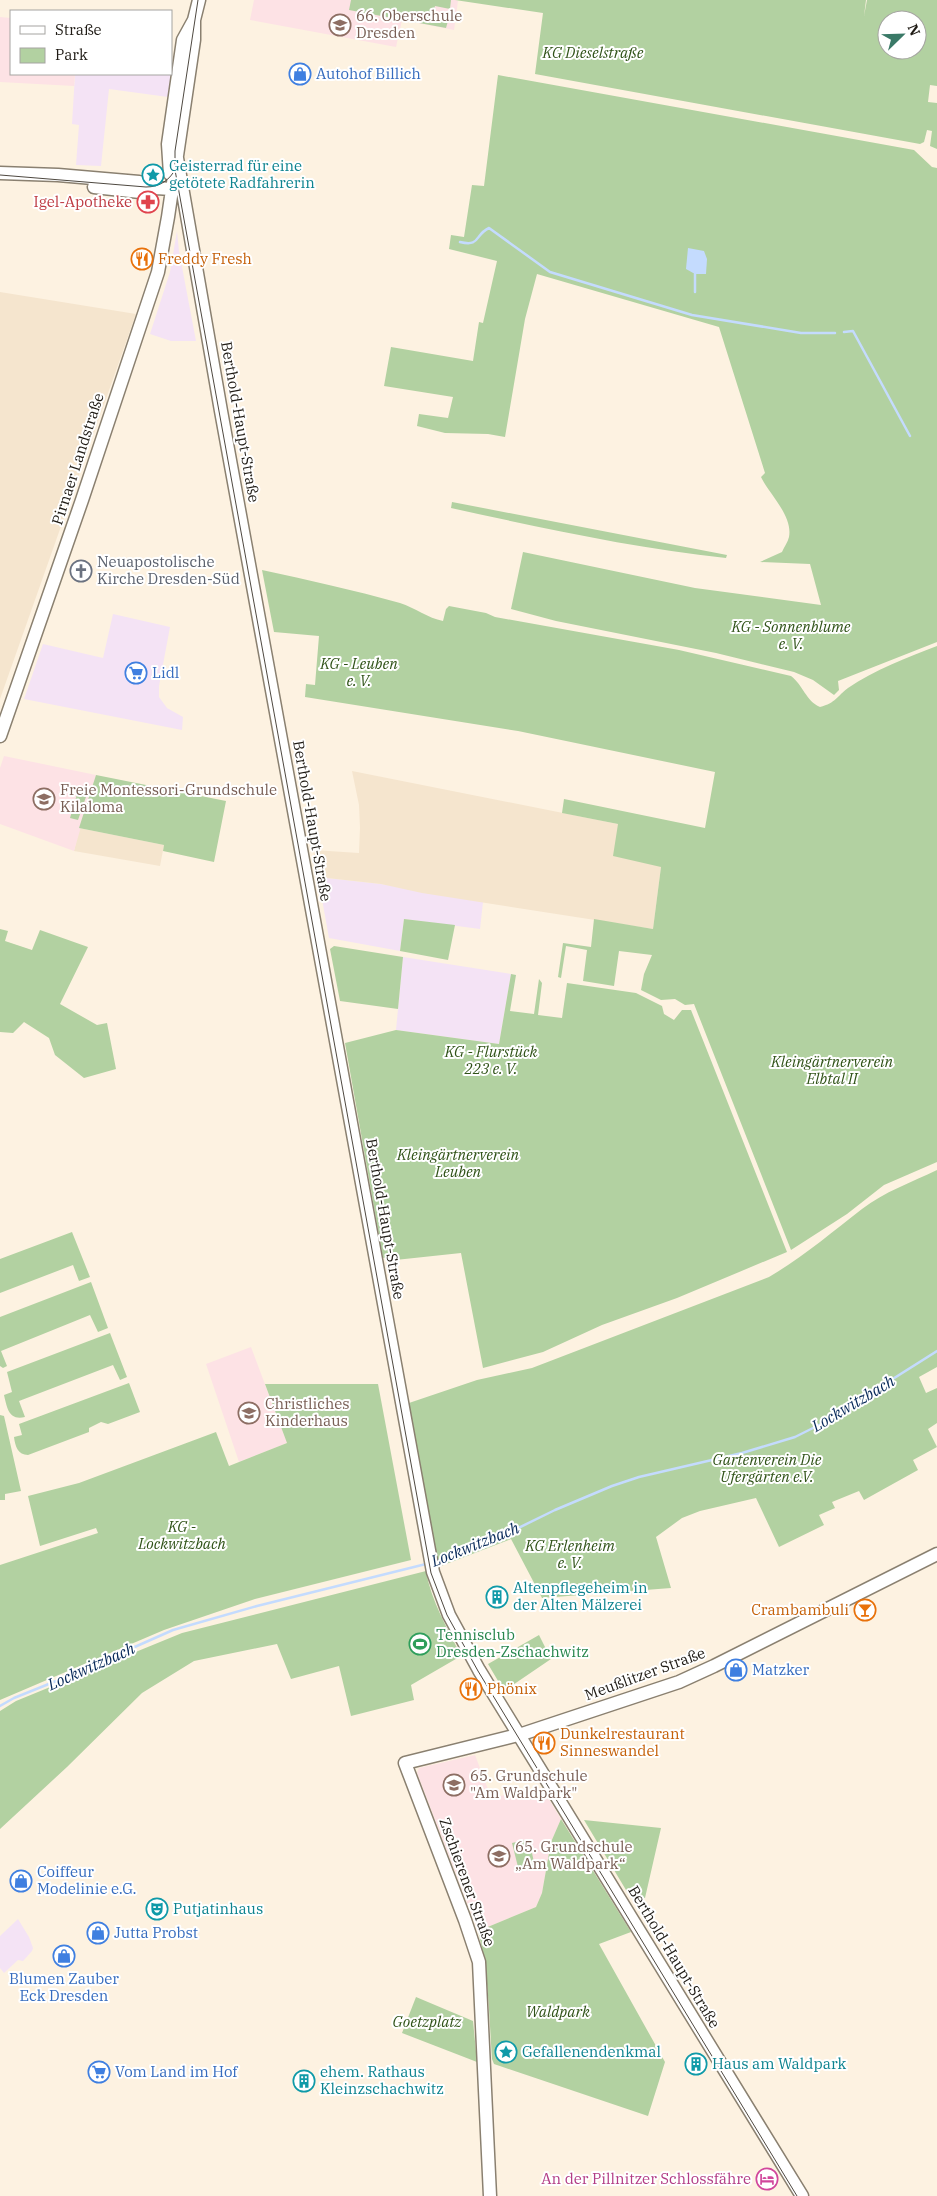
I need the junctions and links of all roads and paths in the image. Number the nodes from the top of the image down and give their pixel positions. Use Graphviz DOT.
graph roads {
  1 [pos="199,0"];
  2 [pos="194,20"];
  3 [pos="177,158"];
  4 [pos="0,173"];
  5 [pos="176,190"];
  6 [pos="0,736"];
  7 [pos="937,1554"];
  8 [pos="519,1735"];
  9 [pos="405,1763"];
  10 [pos="490,2196"];
  11 [pos="802,2196"];
  1 -- 2 [label="street, Pirnaer Landstraße"];
  2 -- 3 [label="street, Pirnaer Landstraße"];
  2 -- 5 [label="street, Pirnaer Landstraße"];
  3 -- 5 [label="street, Berthold-Haupt-Straße"];
  4 -- 5 [label="street"];
  5 -- 6 [label="street, Pirnaer Landstraße"];
  5 -- 8 [label="street, Berthold-Haupt-Straße"];
  7 -- 8 [label="street, Meußlitzer Straße"];
  8 -- 9 [label="street, Meußlitzer Straße"];
  8 -- 11 [label="street, Berthold-Haupt-Straße"];
  9 -- 10 [label="street, Zschierener Straße"];
}
